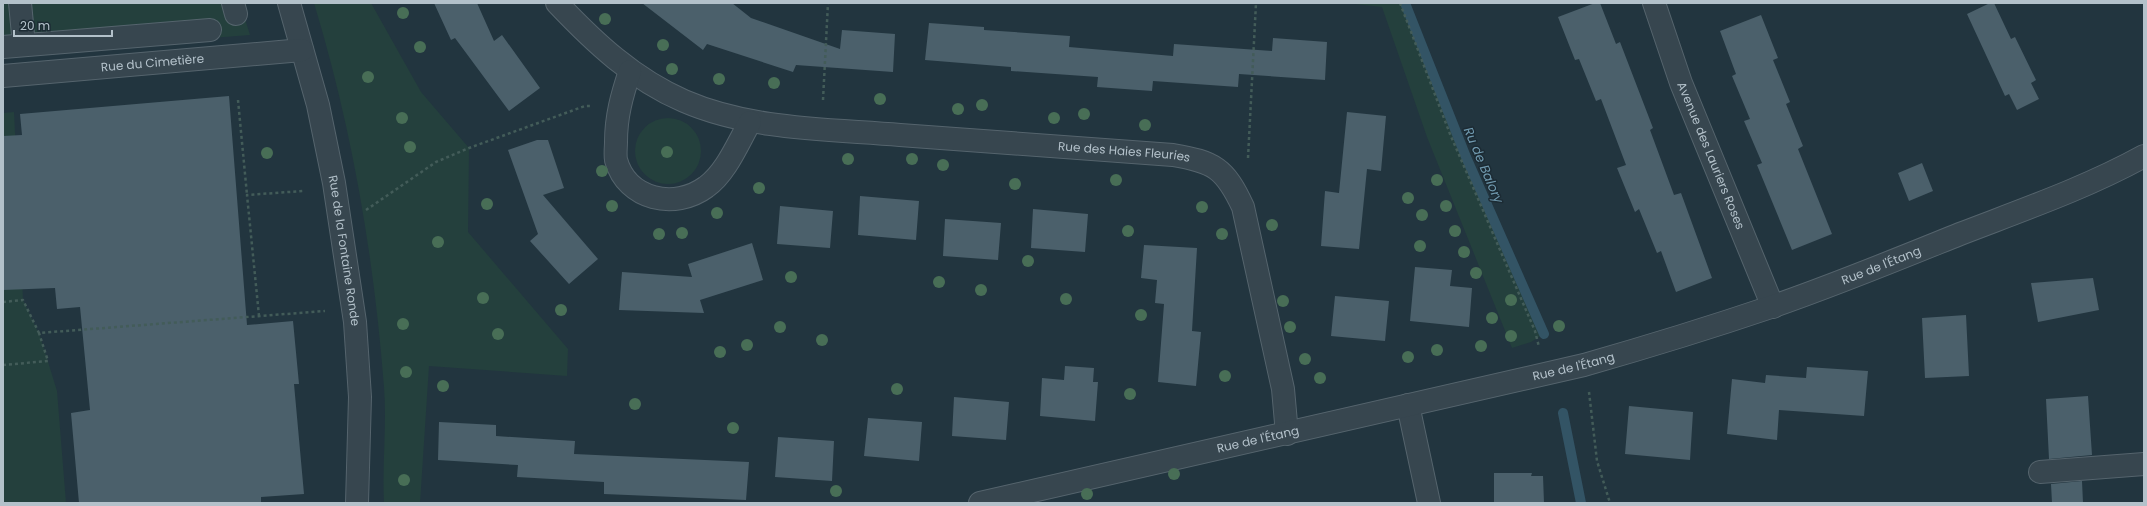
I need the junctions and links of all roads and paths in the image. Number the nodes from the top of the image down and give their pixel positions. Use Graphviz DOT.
graph roads {
  1 [pos="20,3"];
  2 [pos="289,3"];
  3 [pos="557,3"];
  4 [pos="828,3"];
  5 [pos="1256,3"];
  6 [pos="1400,3"];
  7 [pos="1654,3"];
  8 [pos="210,30"];
  9 [pos="13,46"];
  10 [pos="302,50"];
  11 [pos="630,71"];
  12 [pos="3,76"];
  13 [pos="238,100"];
  14 [pos="619,104"];
  15 [pos="750,122"];
  16 [pos="821,129"];
  17 [pos="2144,156"];
  18 [pos="1248,164"];
  19 [pos="303,191"];
  20 [pos="247,195"];
  21 [pos="342,226"];
  22 [pos="3,302"];
  23 [pos="1773,307"];
  24 [pos="329,310"];
  25 [pos="259,316"];
  26 [pos="39,333"];
  27 [pos="1540,352"];
  28 [pos="1584,365"];
  29 [pos="3,366"];
  30 [pos="1408,406"];
  31 [pos="1287,434"];
  32 [pos="2144,464"];
  33 [pos="2040,472"];
  34 [pos="357,503"];
  35 [pos="980,503"];
  36 [pos="1429,503"];
  37 [pos="1610,503"];
  1 -- 9 [label="street"];
  2 -- 10 [label="street, Rue de la Fontaine Ronde"];
  3 -- 11 [label="street, Rue des Haies Fleuries"];
  4 -- 16 [label="path"];
  5 -- 18 [label="path"];
  6 -- 27 [label="path"];
  7 -- 23 [label="street, Avenue des Lauriers Roses"];
  8 -- 9 [label="street"];
  10 -- 12 [label="street, Rue du Cimetière"];
  10 -- 21 [label="street, Rue de la Fontaine Ronde"];
  11 -- 14 [label="street"];
  11 -- 15 [label="street, Rue des Haies Fleuries"];
  13 -- 20 [label="path"];
  14 -- 15 [label="street"];
  14 -- 21 [label="path"];
  15 -- 16 [label="street, Rue des Haies Fleuries"];
  16 -- 31 [label="street, Rue des Haies Fleuries"];
  17 -- 23 [label="street, Rue de l'Étang"];
  19 -- 20 [label="path"];
  20 -- 25 [label="path"];
  21 -- 34 [label="street, Rue de la Fontaine Ronde"];
  22 -- 26 [label="path"];
  23 -- 28 [label="street, Rue de l'Étang"];
  24 -- 25 [label="path"];
  25 -- 26 [label="path"];
  26 -- 29 [label="path"];
  28 -- 30 [label="street, Rue de l'Étang"];
  28 -- 37 [label="path"];
  30 -- 31 [label="street, Rue de l'Étang"];
  30 -- 36 [label="street"];
  31 -- 35 [label="street, Rue de l'Étang"];
  32 -- 33 [label="street"];
}
